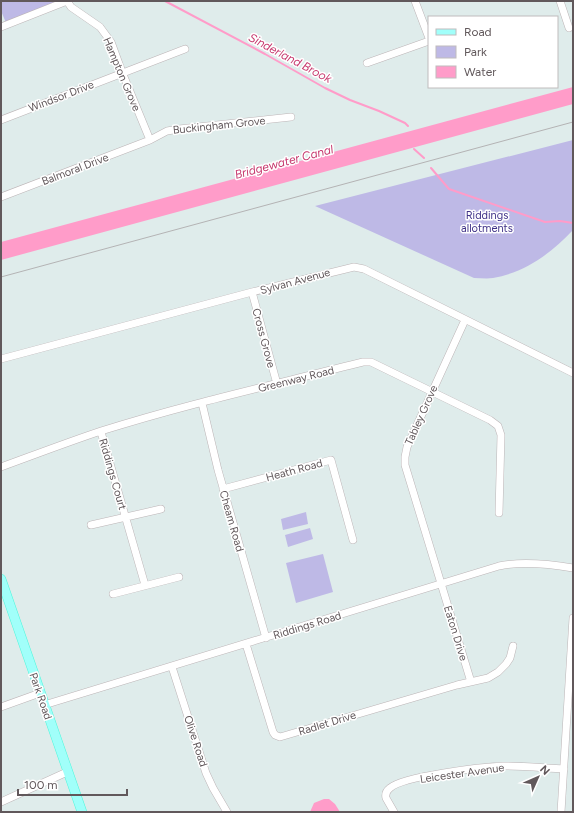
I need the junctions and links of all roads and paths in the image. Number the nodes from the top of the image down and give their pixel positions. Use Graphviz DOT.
graph roads {
  1 [pos="67,1"];
  2 [pos="415,1"];
  3 [pos="560,1"];
  4 [pos="1,27"];
  5 [pos="569,28"];
  6 [pos="428,36"];
  7 [pos="428,39"];
  8 [pos="185,49"];
  9 [pos="367,63"];
  10 [pos="122,72"];
  11 [pos="291,117"];
  12 [pos="1,120"];
  13 [pos="150,140"];
  14 [pos="1,197"];
  15 [pos="252,292"];
  16 [pos="465,320"];
  17 [pos="1,359"];
  18 [pos="573,373"];
  19 [pos="276,384"];
  20 [pos="432,392"];
  21 [pos="202,403"];
  22 [pos="101,432"];
  23 [pos="1,467"];
  24 [pos="223,489"];
  25 [pos="162,509"];
  26 [pos="499,513"];
  27 [pos="126,517"];
  28 [pos="91,525"];
  29 [pos="353,540"];
  30 [pos="573,568"];
  31 [pos="179,577"];
  32 [pos="1,579"];
  33 [pos="441,584"];
  34 [pos="145,585"];
  35 [pos="113,594"];
  36 [pos="573,618"];
  37 [pos="266,638"];
  38 [pos="246,644"];
  39 [pos="513,646"];
  40 [pos="172,667"];
  41 [pos="471,682"];
  42 [pos="40,693"];
  43 [pos="44,705"];
  44 [pos="1,707"];
  45 [pos="564,769"];
  46 [pos="67,772"];
  47 [pos="1,802"];
  48 [pos="82,812"];
  49 [pos="227,812"];
  50 [pos="394,812"];
  51 [pos="561,812"];
  1 -- 4 [label="street"];
  1 -- 10 [label="street, Hampton Grove"];
  2 -- 6 [label="street"];
  3 -- 5 [label="street"];
  7 -- 9 [label="street"];
  8 -- 10 [label="street, Windsor Drive"];
  10 -- 12 [label="street, Windsor Drive"];
  10 -- 13 [label="street, Hampton Grove"];
  11 -- 13 [label="street, Buckingham Grove"];
  13 -- 14 [label="street, Balmoral Drive"];
  15 -- 16 [label="street, Sylvan Avenue"];
  15 -- 17 [label="street, Sylvan Avenue"];
  15 -- 19 [label="street, Cross Grove"];
  16 -- 18 [label="street, Sylvan Avenue"];
  16 -- 20 [label="street, Tabley Grove"];
  19 -- 20 [label="street, Greenway Road"];
  19 -- 21 [label="street, Greenway Road"];
  20 -- 26 [label="street, Greenway Road"];
  20 -- 33 [label="street, Tabley Grove"];
  21 -- 22 [label="street, Greenway Road"];
  21 -- 24 [label="street, Cheam Road"];
  22 -- 23 [label="street, Greenway Road"];
  22 -- 27 [label="street, Riddings Court"];
  24 -- 29 [label="street, Heath Road"];
  24 -- 37 [label="street, Cheam Road"];
  25 -- 27 [label="street, Riddings Court"];
  27 -- 28 [label="street, Riddings Court"];
  27 -- 34 [label="street, Riddings Court"];
  30 -- 33 [label="street, Riddings Road"];
  31 -- 34 [label="street"];
  32 -- 42 [label="main road, Park Road"];
  33 -- 37 [label="street, Riddings Road"];
  33 -- 41 [label="street, Eaton Drive"];
  34 -- 35 [label="street"];
  36 -- 45 [label="street"];
  37 -- 38 [label="street, Riddings Road"];
  38 -- 40 [label="street, Riddings Road"];
  38 -- 41 [label="street, Radlet Drive"];
  39 -- 41 [label="street"];
  40 -- 43 [label="street, Riddings Road"];
  40 -- 49 [label="street, Olive Road"];
  42 -- 43 [label="main road, Park Road"];
  42 -- 44 [label="street"];
  43 -- 46 [label="main road, Park Road"];
  45 -- 50 [label="street, Leicester Avenue"];
  45 -- 51 [label="street"];
  46 -- 47 [label="street"];
  46 -- 48 [label="main road, Park Road"];
}
